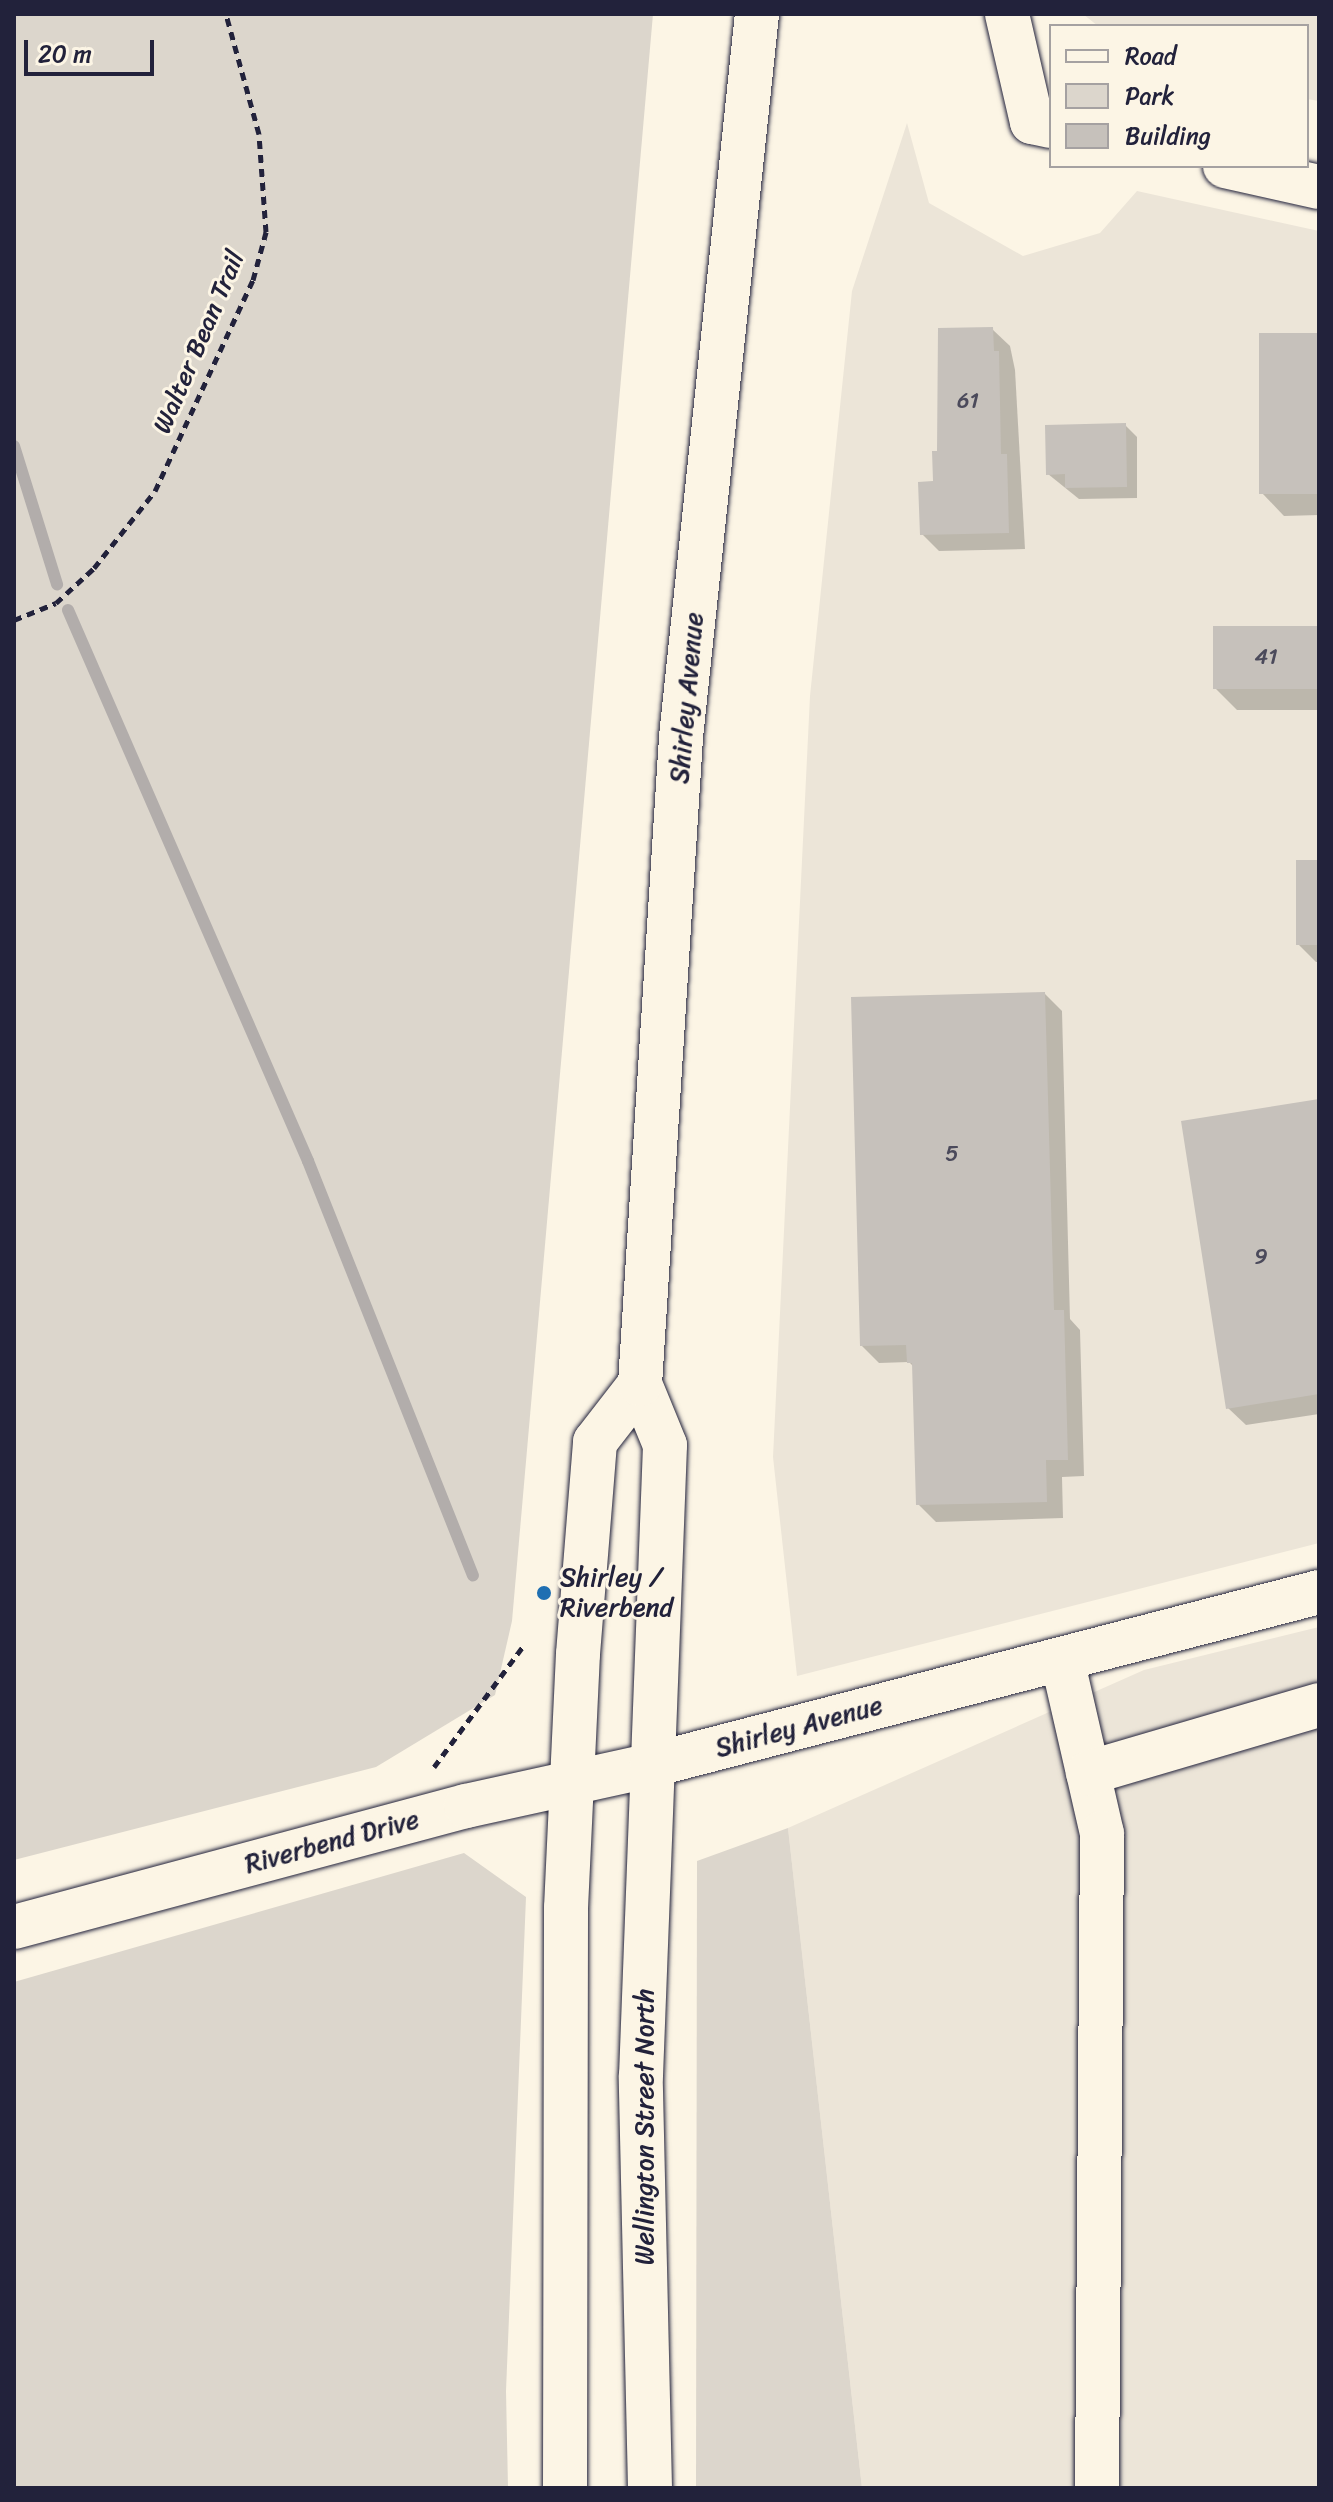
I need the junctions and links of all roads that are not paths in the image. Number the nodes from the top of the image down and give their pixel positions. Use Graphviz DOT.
graph roads {
  1 [pos="757,14"];
  2 [pos="1007,14"];
  3 [pos="1042,124"];
  4 [pos="1234,168"];
  5 [pos="1319,187"];
  6 [pos="640,1384"];
  7 [pos="1319,1592"];
  8 [pos="1062,1659"];
  9 [pos="1319,1705"];
  10 [pos="652,1765"];
  11 [pos="1088,1773"];
  12 [pos="572,1781"];
  13 [pos="14,1927"];
  14 [pos="565,2488"];
  15 [pos="650,2488"];
  16 [pos="1097,2488"];
  1 -- 6 [label="main road, Shirley Avenue"];
  2 -- 3 [label="main road"];
  4 -- 5 [label="main road"];
  6 -- 10 [label="main road, Shirley Avenue"];
  6 -- 12 [label="main road"];
  7 -- 8 [label="main road, Shirley Avenue"];
  8 -- 10 [label="main road, Shirley Avenue"];
  8 -- 11 [label="main road"];
  9 -- 11 [label="main road"];
  10 -- 12 [label="main road, Riverbend Drive"];
  10 -- 15 [label="main road, Wellington Street North"];
  11 -- 16 [label="main road"];
  12 -- 13 [label="main road, Riverbend Drive"];
  12 -- 14 [label="main road"];
}
